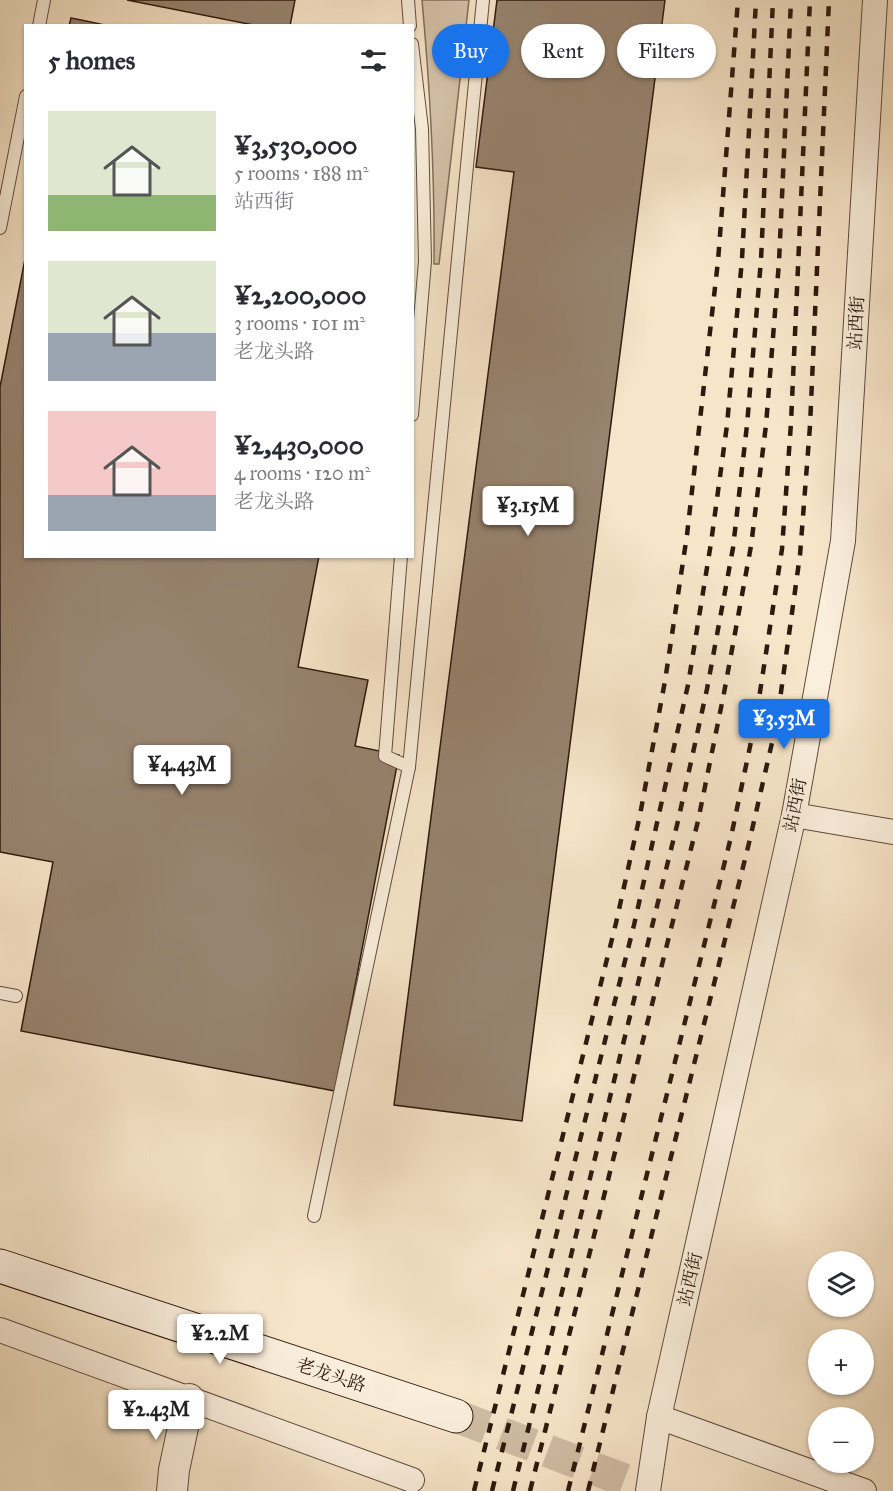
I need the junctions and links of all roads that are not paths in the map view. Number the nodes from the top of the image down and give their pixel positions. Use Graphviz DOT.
graph roads {
  1 [pos="44,0"];
  2 [pos="408,0"];
  3 [pos="483,0"];
  4 [pos="875,0"];
  5 [pos="39,24"];
  6 [pos="410,24"];
  7 [pos="883,46"];
  8 [pos="414,61"];
  9 [pos="24,106"];
  10 [pos="0,228"];
  11 [pos="414,391"];
  12 [pos="401,558"];
  13 [pos="409,767"];
  14 [pos="794,815"];
  15 [pos="893,832"];
  16 [pos="0,993"];
  17 [pos="16,996"];
  18 [pos="314,1216"];
  19 [pos="0,1266"];
  20 [pos="0,1330"];
  21 [pos="189,1399"];
  22 [pos="456,1416"];
  23 [pos="659,1417"];
  24 [pos="411,1480"];
  25 [pos="172,1491"];
  26 [pos="648,1491"];
  27 [pos="864,1491"];
  1 -- 5 [label="lane"];
  2 -- 6 [label="lane"];
  3 -- 13 [label="lane"];
  4 -- 7 [label="street, 站西街"];
  7 -- 14 [label="street, 站西街"];
  8 -- 11 [label="lane"];
  9 -- 10 [label="lane"];
  12 -- 13 [label="lane"];
  13 -- 18 [label="lane"];
  14 -- 15 [label="street"];
  14 -- 23 [label="street, 站西街"];
  16 -- 17 [label="lane"];
  19 -- 22 [label="main road, 老龙头路"];
  20 -- 21 [label="street"];
  21 -- 24 [label="street"];
  21 -- 25 [label="street"];
  23 -- 26 [label="street, 站西街"];
  23 -- 27 [label="street"];
}
